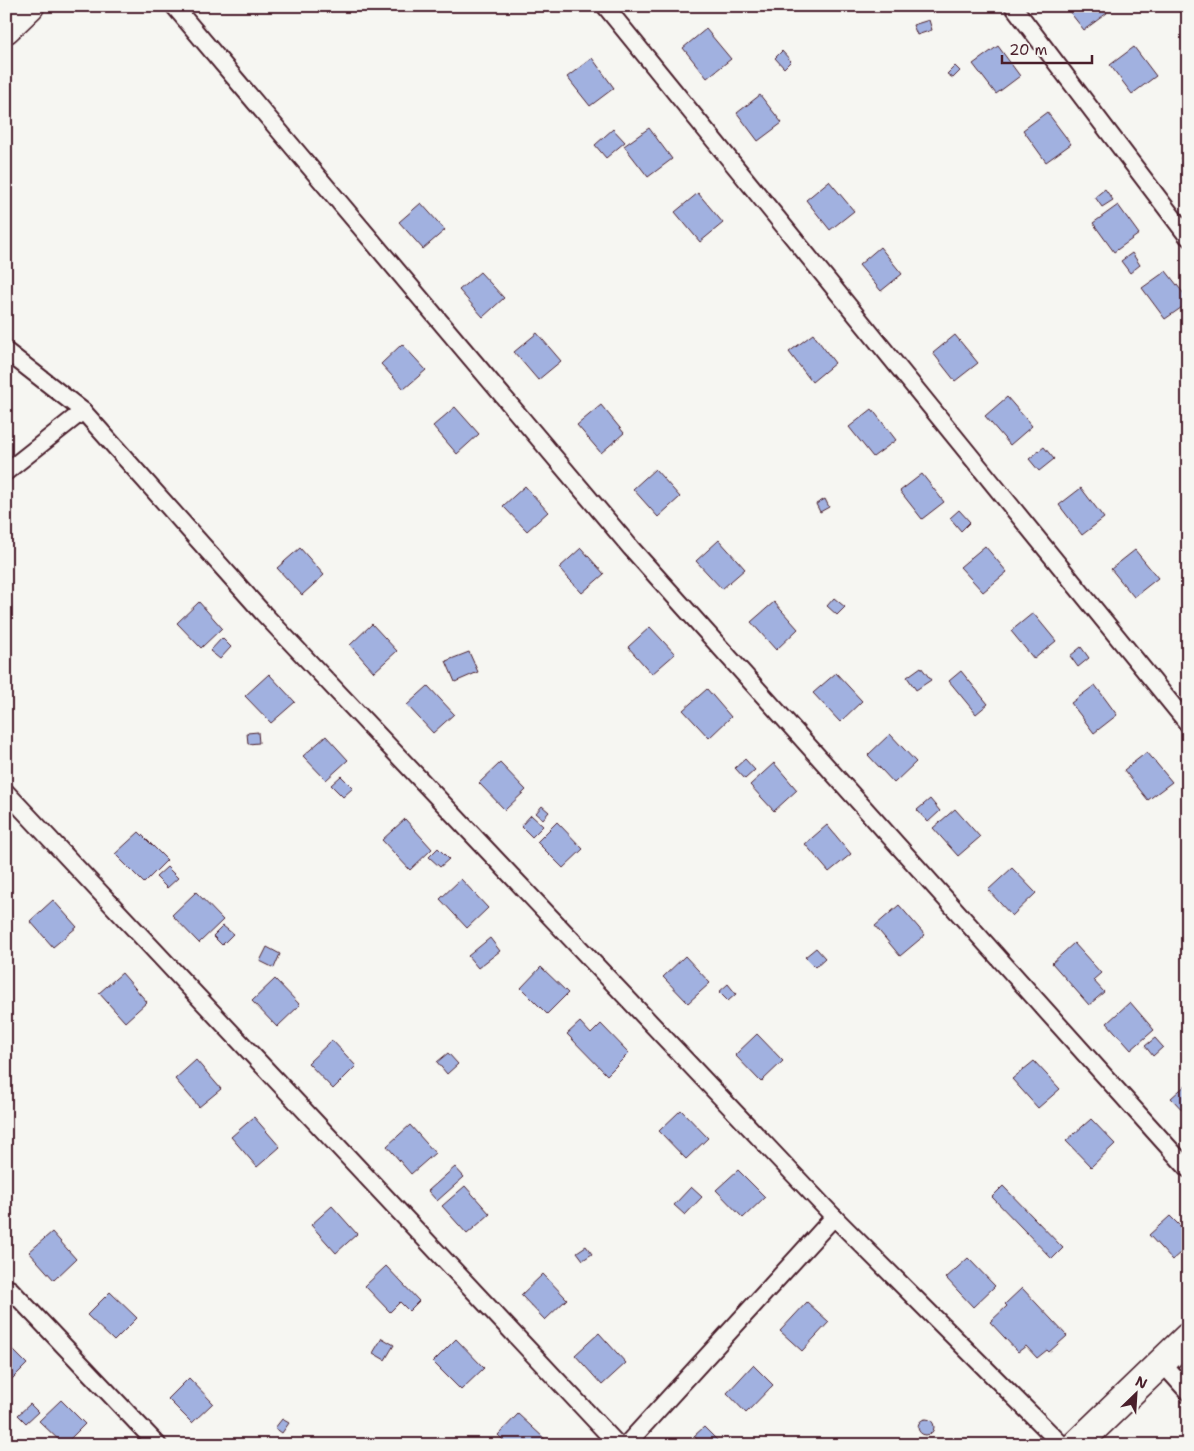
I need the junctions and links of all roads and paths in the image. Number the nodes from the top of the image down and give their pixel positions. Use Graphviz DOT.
graph roads {
  1 [pos="30,6"];
  2 [pos="174,6"];
  3 [pos="605,6"];
  4 [pos="1013,6"];
  5 [pos="6,29"];
  6 [pos="1188,237"];
  7 [pos="6,350"];
  8 [pos="83,411"];
  9 [pos="6,472"];
  10 [pos="1188,724"];
  11 [pos="6,792"];
  12 [pos="1188,1169"];
  13 [pos="834,1217"];
  14 [pos="10,1290"];
  15 [pos="1188,1337"];
  16 [pos="1161,1362"];
  17 [pos="1188,1392"];
  18 [pos="158,1445"];
  19 [pos="618,1445"];
  20 [pos="626,1445"];
  21 [pos="1062,1445"];
  22 [pos="1076,1445"];
  1 -- 5 [label="street"];
  2 -- 12 [label="lane"];
  3 -- 10 [label="lane"];
  4 -- 6 [label="lane"];
  7 -- 8 [label="lane"];
  8 -- 9 [label="lane"];
  8 -- 13 [label="lane"];
  11 -- 19 [label="lane"];
  13 -- 20 [label="lane"];
  13 -- 21 [label="lane"];
  14 -- 18 [label="lane"];
  15 -- 16 [label="street"];
  16 -- 17 [label="lane"];
  16 -- 22 [label="street"];
}
